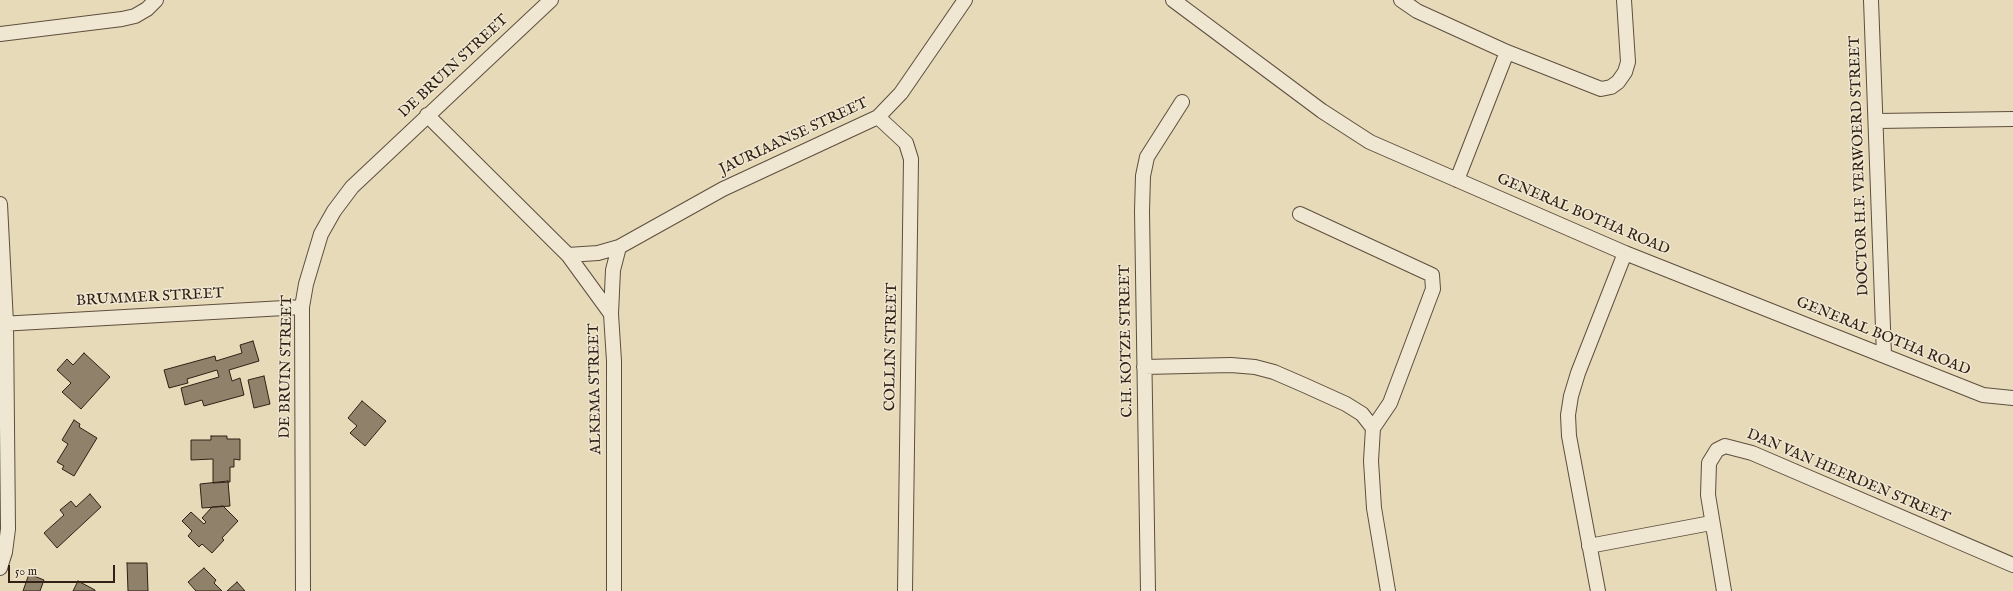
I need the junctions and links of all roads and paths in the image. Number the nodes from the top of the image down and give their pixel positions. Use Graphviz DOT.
graph roads {
  1 [pos="156,0"];
  2 [pos="551,0"];
  3 [pos="965,0"];
  4 [pos="1173,0"];
  5 [pos="1401,0"];
  6 [pos="1624,0"];
  7 [pos="1871,0"];
  8 [pos="0,34"];
  9 [pos="1507,52"];
  10 [pos="1182,102"];
  11 [pos="427,115"];
  12 [pos="878,117"];
  13 [pos="2013,119"];
  14 [pos="1877,121"];
  15 [pos="1458,180"];
  16 [pos="0,204"];
  17 [pos="1300,214"];
  18 [pos="619,247"];
  19 [pos="1625,253"];
  20 [pos="568,255"];
  21 [pos="302,307"];
  22 [pos="612,314"];
  23 [pos="3,324"];
  24 [pos="1884,356"];
  25 [pos="1144,368"];
  26 [pos="2013,398"];
  27 [pos="1373,428"];
  28 [pos="1711,523"];
  29 [pos="1589,546"];
  30 [pos="2013,565"];
  31 [pos="0,568"];
  32 [pos="303,591"];
  33 [pos="614,591"];
  34 [pos="905,591"];
  35 [pos="1148,591"];
  36 [pos="1388,591"];
  37 [pos="1598,591"];
  38 [pos="1724,591"];
  1 -- 8 [label="street"];
  2 -- 11 [label="street, DE BRUIN STREET"];
  3 -- 12 [label="street, JAURIAANSE STREET"];
  4 -- 15 [label="street, GENERAL BOTHA ROAD"];
  5 -- 9 [label="street"];
  6 -- 9 [label="street"];
  7 -- 14 [label="street, DOCTOR H.F. VERWOERD STREET"];
  9 -- 15 [label="street"];
  10 -- 25 [label="street, C.H. KOTZE STREET"];
  11 -- 20 [label="street, ALKEMA STREET"];
  11 -- 21 [label="street, DE BRUIN STREET"];
  12 -- 18 [label="street, JAURIAANSE STREET"];
  12 -- 34 [label="street, COLLIN STREET"];
  13 -- 14 [label="street"];
  14 -- 24 [label="street, DOCTOR H.F. VERWOERD STREET"];
  15 -- 19 [label="street, GENERAL BOTHA ROAD"];
  16 -- 23 [label="street"];
  17 -- 27 [label="street"];
  18 -- 20 [label="street, JAURIAANSE STREET"];
  18 -- 22 [label="street"];
  19 -- 24 [label="street, GENERAL BOTHA ROAD"];
  19 -- 29 [label="street"];
  20 -- 22 [label="street, ALKEMA STREET"];
  21 -- 23 [label="street, BRUMMER STREET"];
  21 -- 32 [label="street, DE BRUIN STREET"];
  22 -- 33 [label="street, ALKEMA STREET"];
  23 -- 31 [label="street"];
  24 -- 26 [label="street, GENERAL BOTHA ROAD"];
  25 -- 27 [label="street"];
  25 -- 35 [label="street, C.H. KOTZE STREET"];
  27 -- 36 [label="street"];
  28 -- 29 [label="street"];
  28 -- 30 [label="street, DAN VAN HEERDEN STREET"];
  28 -- 38 [label="street, DAN VAN HEERDEN STREET"];
  29 -- 37 [label="street"];
}
